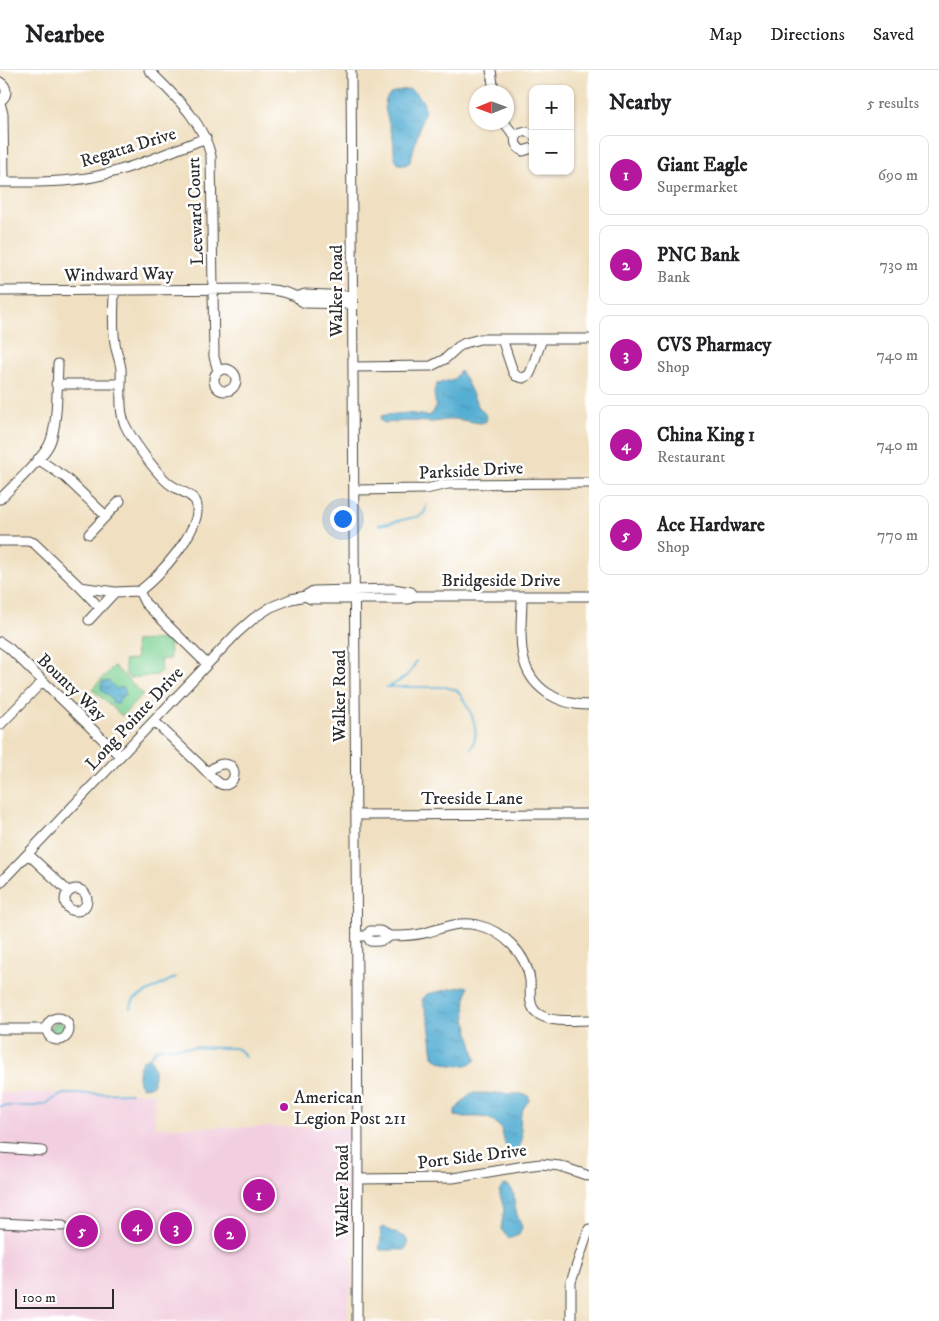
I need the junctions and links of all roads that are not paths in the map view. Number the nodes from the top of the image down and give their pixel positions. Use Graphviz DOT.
graph roads {
  1 [pos="149,70"];
  2 [pos="351,70"];
  3 [pos="491,70"];
  4 [pos="0,82"];
  5 [pos="493,85"];
  6 [pos="0,102"];
  7 [pos="510,130"];
  8 [pos="529,132"];
  9 [pos="206,138"];
  10 [pos="516,138"];
  11 [pos="529,150"];
  12 [pos="2,182"];
  13 [pos="214,289"];
  14 [pos="114,290"];
  15 [pos="0,291"];
  16 [pos="352,300"];
  17 [pos="502,338"];
  18 [pos="542,339"];
  19 [pos="589,339"];
  20 [pos="58,364"];
  21 [pos="353,368"];
  22 [pos="218,371"];
  23 [pos="56,384"];
  24 [pos="121,384"];
  25 [pos="38,459"];
  26 [pos="589,483"];
  27 [pos="354,490"];
  28 [pos="0,499"];
  29 [pos="120,502"];
  30 [pos="106,516"];
  31 [pos="89,534"];
  32 [pos="0,541"];
  33 [pos="80,587"];
  34 [pos="115,592"];
  35 [pos="139,592"];
  36 [pos="354,594"];
  37 [pos="589,596"];
  38 [pos="522,597"];
  39 [pos="100,608"];
  40 [pos="88,620"];
  41 [pos="0,642"];
  42 [pos="208,664"];
  43 [pos="43,681"];
  44 [pos="589,705"];
  45 [pos="154,721"];
  46 [pos="0,725"];
  47 [pos="120,756"];
  48 [pos="208,772"];
  49 [pos="589,814"];
  50 [pos="356,815"];
  51 [pos="28,854"];
  52 [pos="0,883"];
  53 [pos="68,892"];
  54 [pos="357,936"];
  55 [pos="589,1020"];
  56 [pos="0,1029"];
  57 [pos="47,1029"];
  58 [pos="0,1148"];
  59 [pos="42,1151"];
  60 [pos="589,1176"];
  61 [pos="358,1179"];
  62 [pos="0,1224"];
  63 [pos="63,1226"];
  64 [pos="589,1229"];
  65 [pos="357,1321"];
  66 [pos="571,1321"];
  1 -- 9 [label="street, Leeward Court"];
  2 -- 16 [label="street, Walker Road"];
  3 -- 5 [label="street"];
  4 -- 6 [label="street"];
  6 -- 12 [label="street"];
  7 -- 10 [label="street"];
  8 -- 10 [label="street"];
  9 -- 12 [label="street, Regatta Drive"];
  9 -- 13 [label="street, Leeward Court"];
  10 -- 11 [label="street"];
  13 -- 14 [label="street, Windward Way"];
  13 -- 16 [label="street, Windward Way"];
  13 -- 22 [label="street, Leeward Court"];
  14 -- 15 [label="street, Windward Way"];
  14 -- 24 [label="street"];
  16 -- 21 [label="street, Walker Road"];
  17 -- 18 [label="street"];
  17 -- 18 [label="street"];
  17 -- 21 [label="street"];
  18 -- 19 [label="street"];
  20 -- 23 [label="street"];
  21 -- 27 [label="street, Walker Road"];
  23 -- 24 [label="street"];
  23 -- 25 [label="street"];
  24 -- 35 [label="street"];
  25 -- 28 [label="street"];
  25 -- 30 [label="street"];
  26 -- 27 [label="street, Parkside Drive"];
  27 -- 36 [label="street, Walker Road"];
  29 -- 30 [label="street"];
  30 -- 31 [label="street"];
  32 -- 33 [label="street"];
  33 -- 34 [label="street"];
  33 -- 39 [label="street"];
  34 -- 35 [label="street"];
  34 -- 39 [label="street"];
  35 -- 42 [label="street"];
  36 -- 38 [label="street, Bridgeside Drive"];
  36 -- 42 [label="street, Long Pointe Drive"];
  36 -- 50 [label="street, Walker Road"];
  37 -- 38 [label="street, Bridgeside Drive"];
  38 -- 44 [label="street"];
  39 -- 40 [label="street"];
  41 -- 43 [label="street, Bounty Way"];
  42 -- 45 [label="street, Long Pointe Drive"];
  43 -- 46 [label="street"];
  43 -- 47 [label="street, Bounty Way"];
  45 -- 47 [label="street, Long Pointe Drive"];
  45 -- 48 [label="street"];
  47 -- 51 [label="street, Long Pointe Drive"];
  49 -- 50 [label="street, Treeside Lane"];
  50 -- 54 [label="street, Walker Road"];
  51 -- 52 [label="street, Long Pointe Drive"];
  51 -- 53 [label="street"];
  54 -- 55 [label="street"];
  54 -- 61 [label="street, Walker Road"];
  56 -- 57 [label="street"];
  58 -- 59 [label="street"];
  60 -- 61 [label="street, Port Side Drive"];
  61 -- 65 [label="street, Walker Road"];
  62 -- 63 [label="street"];
  64 -- 66 [label="street"];
}
